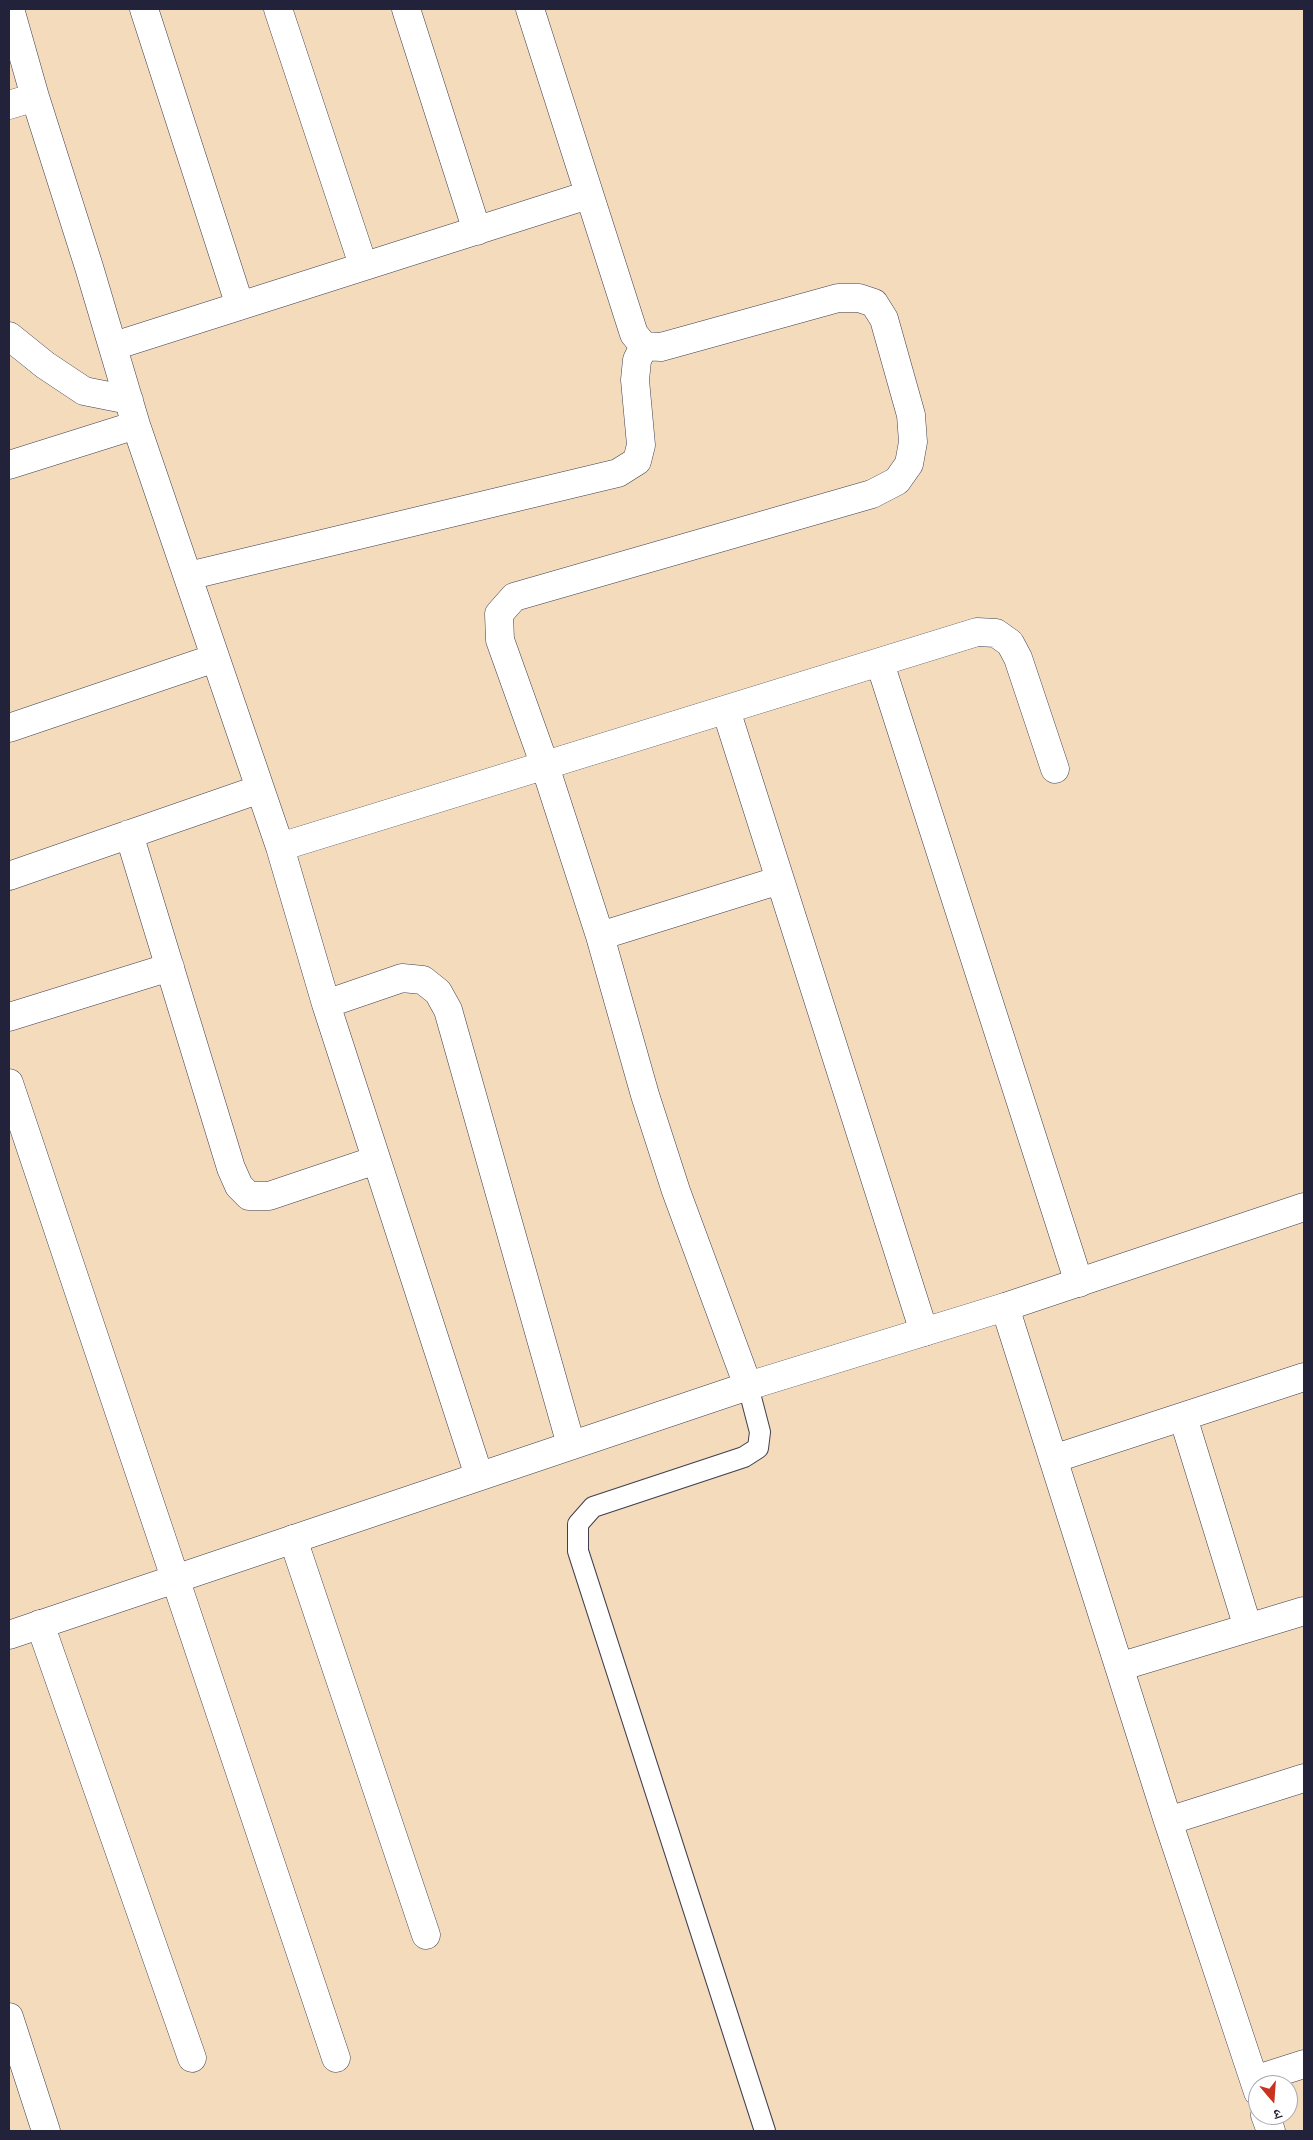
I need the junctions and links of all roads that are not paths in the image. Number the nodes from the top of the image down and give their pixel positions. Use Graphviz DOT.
graph roads {
  1 [pos="10,9"];
  2 [pos="144,9"];
  3 [pos="278,9"];
  4 [pos="406,9"];
  5 [pos="530,9"];
  6 [pos="35,97"];
  7 [pos="9,105"];
  8 [pos="588,196"];
  9 [pos="477,231"];
  10 [pos="364,265"];
  11 [pos="240,306"];
  12 [pos="9,336"];
  13 [pos="114,346"];
  14 [pos="644,346"];
  15 [pos="129,400"];
  16 [pos="136,425"];
  17 [pos="9,464"];
  18 [pos="188,576"];
  19 [pos="215,658"];
  20 [pos="880,663"];
  21 [pos="726,710"];
  22 [pos="9,728"];
  23 [pos="545,766"];
  24 [pos="1055,769"];
  25 [pos="260,789"];
  26 [pos="129,834"];
  27 [pos="280,847"];
  28 [pos="9,876"];
  29 [pos="780,880"];
  30 [pos="600,936"];
  31 [pos="170,967"];
  32 [pos="326,1004"];
  33 [pos="9,1017"];
  34 [pos="9,1084"];
  35 [pos="376,1160"];
  36 [pos="1304,1207"];
  37 [pos="1079,1282"];
  38 [pos="1005,1307"];
  39 [pos="924,1332"];
  40 [pos="1304,1377"];
  41 [pos="748,1386"];
  42 [pos="1183,1417"];
  43 [pos="571,1445"];
  44 [pos="1053,1459"];
  45 [pos="479,1476"];
  46 [pos="293,1539"];
  47 [pos="173,1578"];
  48 [pos="1304,1611"];
  49 [pos="40,1624"];
  50 [pos="1248,1628"];
  51 [pos="9,1635"];
  52 [pos="1119,1667"];
  53 [pos="1304,1778"];
  54 [pos="1168,1821"];
  55 [pos="426,1935"];
  56 [pos="9,2017"];
  57 [pos="192,2058"];
  58 [pos="336,2058"];
  59 [pos="1304,2064"];
  60 [pos="1252,2075"];
  61 [pos="1280,2075"];
  62 [pos="46,2131"];
  63 [pos="765,2131"];
  1 -- 6 [label="street"];
  2 -- 11 [label="street"];
  3 -- 10 [label="street"];
  4 -- 9 [label="street"];
  5 -- 8 [label="street"];
  6 -- 7 [label="street"];
  6 -- 13 [label="street"];
  8 -- 9 [label="street"];
  8 -- 14 [label="street"];
  9 -- 10 [label="street"];
  10 -- 11 [label="street"];
  11 -- 13 [label="street"];
  12 -- 15 [label="street"];
  13 -- 15 [label="street"];
  14 -- 18 [label="street"];
  14 -- 23 [label="street"];
  15 -- 16 [label="street"];
  16 -- 17 [label="street"];
  16 -- 18 [label="street"];
  18 -- 19 [label="street"];
  19 -- 22 [label="street"];
  19 -- 25 [label="street"];
  20 -- 21 [label="street"];
  20 -- 24 [label="street"];
  20 -- 37 [label="street"];
  21 -- 23 [label="street"];
  21 -- 29 [label="street"];
  23 -- 27 [label="street"];
  23 -- 30 [label="street"];
  25 -- 26 [label="street"];
  25 -- 27 [label="street"];
  26 -- 28 [label="street"];
  26 -- 31 [label="street"];
  27 -- 32 [label="street"];
  29 -- 30 [label="street"];
  29 -- 39 [label="street"];
  30 -- 41 [label="street"];
  31 -- 33 [label="street"];
  31 -- 35 [label="street"];
  32 -- 35 [label="street"];
  32 -- 43 [label="street"];
  34 -- 47 [label="street"];
  35 -- 45 [label="street"];
  36 -- 37 [label="street"];
  37 -- 38 [label="street"];
  38 -- 39 [label="street"];
  38 -- 44 [label="street"];
  39 -- 41 [label="street"];
  40 -- 42 [label="street"];
  41 -- 43 [label="street"];
  41 -- 63 [label="lane"];
  42 -- 44 [label="street"];
  42 -- 50 [label="street"];
  43 -- 45 [label="street"];
  44 -- 52 [label="street"];
  45 -- 46 [label="street"];
  46 -- 47 [label="street"];
  46 -- 55 [label="street"];
  47 -- 49 [label="street"];
  47 -- 58 [label="street"];
  48 -- 50 [label="street"];
  49 -- 51 [label="street"];
  49 -- 57 [label="street"];
  50 -- 52 [label="street"];
  52 -- 54 [label="street"];
  53 -- 54 [label="street"];
  54 -- 60 [label="street"];
  56 -- 62 [label="street"];
  59 -- 61 [label="street"];
}
